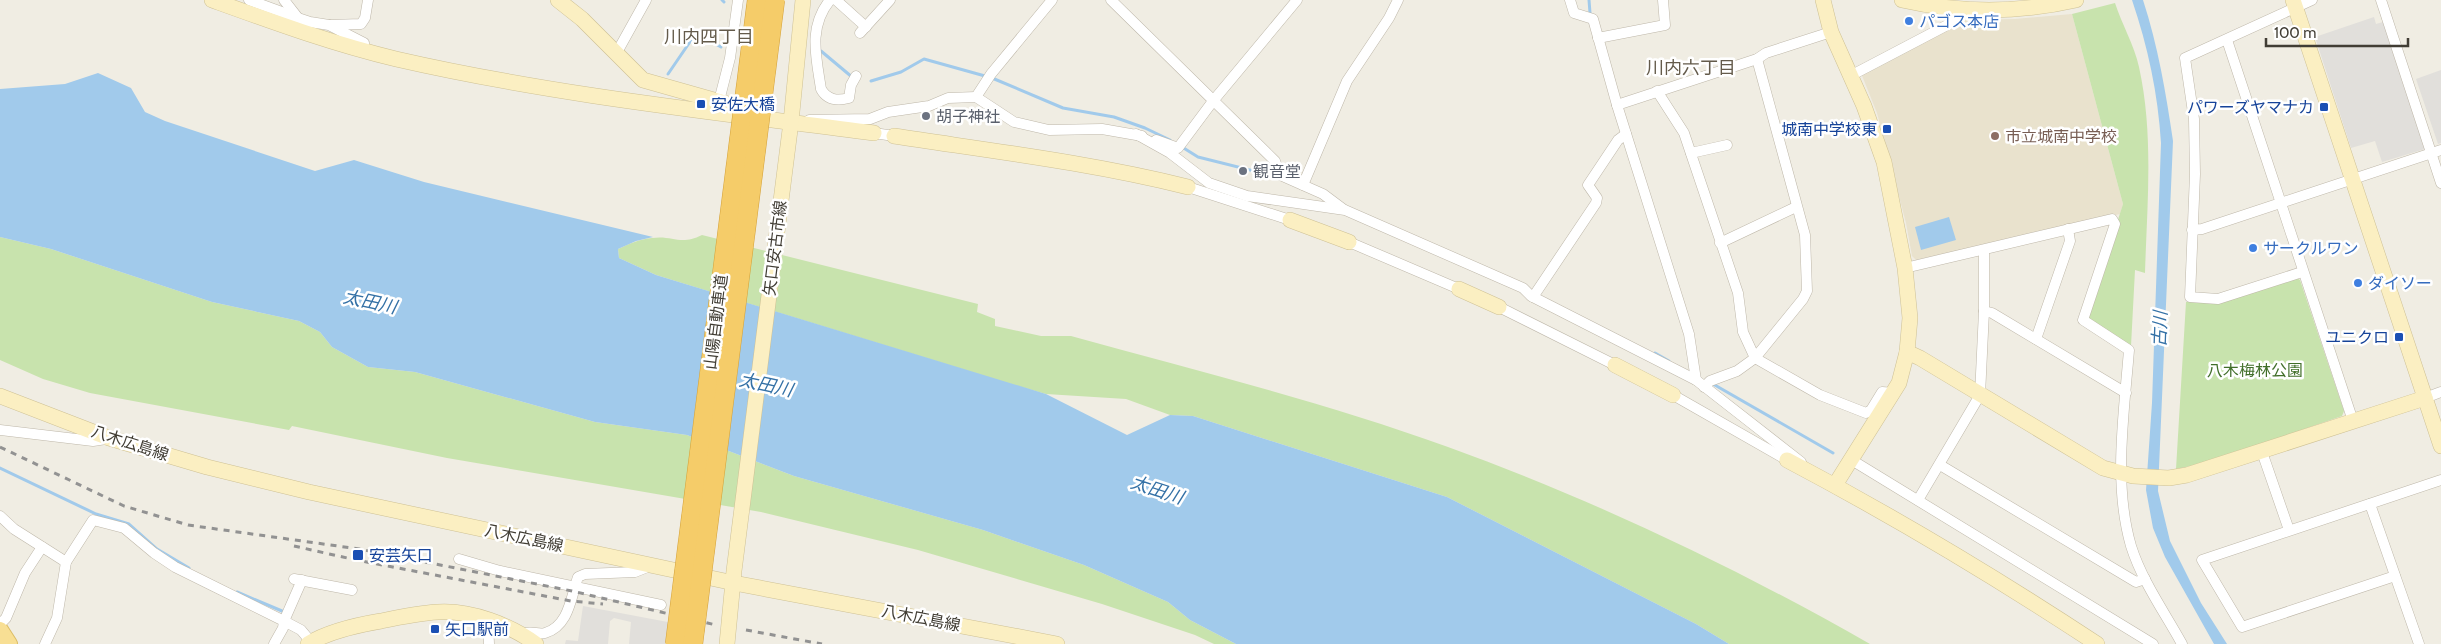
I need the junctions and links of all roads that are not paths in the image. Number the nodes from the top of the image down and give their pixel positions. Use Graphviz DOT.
graph roads {
  1 [pos="212,0"];
  2 [pos="249,0"];
  3 [pos="284,0"];
  4 [pos="368,0"];
  5 [pos="558,0"];
  6 [pos="646,0"];
  7 [pos="738,0"];
  8 [pos="757,0"];
  9 [pos="775,0"];
  10 [pos="803,0"];
  11 [pos="830,0"];
  12 [pos="836,0"];
  13 [pos="1052,0"];
  14 [pos="1111,0"];
  15 [pos="1297,0"];
  16 [pos="1398,0"];
  17 [pos="1570,0"];
  18 [pos="1663,0"];
  19 [pos="1823,0"];
  20 [pos="1902,0"];
  21 [pos="2076,0"];
  22 [pos="2312,0"];
  23 [pos="2381,0"];
  24 [pos="2295,4"];
  25 [pos="888,7"];
  26 [pos="1961,8"];
  27 [pos="298,18"];
  28 [pos="329,25"];
  29 [pos="1831,32"];
  30 [pos="1598,38"];
  31 [pos="2227,40"];
  32 [pos="363,50"];
  33 [pos="616,54"];
  34 [pos="1758,59"];
  35 [pos="1852,74"];
  36 [pos="856,76"];
  37 [pos="1657,91"];
  38 [pos="976,97"];
  39 [pos="719,101"];
  40 [pos="1213,101"];
  41 [pos="1617,104"];
  42 [pos="791,126"];
  43 [pos="874,133"];
  44 [pos="1136,134"];
  45 [pos="1626,134"];
  46 [pos="894,136"];
  47 [pos="1727,144"];
  48 [pos="2436,151"];
  49 [pos="1691,153"];
  50 [pos="2353,179"];
  51 [pos="2441,182"];
  52 [pos="1303,185"];
  53 [pos="1188,187"];
  54 [pos="2280,204"];
  55 [pos="1796,207"];
  56 [pos="1345,210"];
  57 [pos="1290,220"];
  58 [pos="2068,229"];
  59 [pos="2192,230"];
  60 [pos="1349,242"];
  61 [pos="1720,242"];
  62 [pos="1984,250"];
  63 [pos="1906,268"];
  64 [pos="2302,272"];
  65 [pos="1459,288"];
  66 [pos="1533,297"];
  67 [pos="1499,307"];
  68 [pos="1984,311"];
  69 [pos="2036,338"];
  70 [pos="1907,352"];
  71 [pos="1755,358"];
  72 [pos="1615,365"];
  73 [pos="1700,384"];
  74 [pos="1894,392"];
  75 [pos="2441,392"];
  76 [pos="2126,393"];
  77 [pos="1980,395"];
  78 [pos="0,396"];
  79 [pos="1673,396"];
  80 [pos="2425,398"];
  81 [pos="2353,421"];
  82 [pos="0,430"];
  83 [pos="109,438"];
  84 [pos="2441,446"];
  85 [pos="2262,452"];
  86 [pos="1850,459"];
  87 [pos="1787,460"];
  88 [pos="1940,465"];
  89 [pos="2127,475"];
  90 [pos="2441,480"];
  91 [pos="1828,482"];
  92 [pos="1918,500"];
  93 [pos="2370,504"];
  94 [pos="0,516"];
  95 [pos="2289,530"];
  96 [pos="42,547"];
  97 [pos="459,559"];
  98 [pos="66,562"];
  99 [pos="651,565"];
  100 [pos="2395,576"];
  101 [pos="734,577"];
  102 [pos="2145,579"];
  103 [pos="574,587"];
  104 [pos="352,590"];
  105 [pos="661,605"];
  106 [pos="488,620"];
  107 [pos="284,621"];
  108 [pos="0,624"];
  109 [pos="0,630"];
  110 [pos="522,634"];
  111 [pos="309,643"];
  112 [pos="9,644"];
  113 [pos="45,644"];
  114 [pos="274,644"];
  115 [pos="489,644"];
  116 [pos="536,644"];
  117 [pos="675,644"];
  118 [pos="693,644"];
  119 [pos="727,644"];
  120 [pos="1057,644"];
  121 [pos="2097,644"];
  122 [pos="2153,644"];
  123 [pos="2182,644"];
  124 [pos="2419,644"];
  1 -- 32 [label="street"];
  2 -- 27 [label="street"];
  3 -- 27 [label="street"];
  4 -- 28 [label="street"];
  5 -- 33 [label="street"];
  6 -- 33 [label="street"];
  7 -- 39 [label="street"];
  8 -- 117 [label="highway, 山陽自動車道, bridge"];
  9 -- 118 [label="highway, 山陽自動車道, bridge"];
  10 -- 42 [label="street, 矢口安古市線"];
  11 -- 36 [label="street"];
  12 -- 25 [label="street"];
  13 -- 38 [label="street"];
  14 -- 40 [label="street"];
  15 -- 40 [label="street"];
  16 -- 52 [label="street"];
  17 -- 30 [label="street"];
  18 -- 30 [label="street"];
  19 -- 29 [label="street"];
  20 -- 26 [label="street"];
  21 -- 26 [label="street"];
  22 -- 24 [label="street"];
  23 -- 48 [label="street"];
  24 -- 31 [label="street"];
  24 -- 50 [label="street"];
  26 -- 35 [label="street"];
  27 -- 28 [label="street"];
  28 -- 32 [label="street"];
  29 -- 34 [label="street"];
  29 -- 35 [label="street"];
  30 -- 41 [label="street"];
  31 -- 54 [label="street"];
  31 -- 59 [label="street"];
  32 -- 42 [label="street"];
  33 -- 39 [label="street"];
  34 -- 37 [label="street"];
  34 -- 55 [label="street"];
  35 -- 63 [label="street"];
  37 -- 41 [label="street"];
  37 -- 49 [label="street"];
  38 -- 42 [label="street"];
  38 -- 44 [label="street"];
  39 -- 42 [label="street"];
  40 -- 44 [label="street"];
  40 -- 52 [label="street"];
  41 -- 45 [label="street"];
  42 -- 43 [label="street"];
  42 -- 101 [label="street, 矢口安古市線"];
  43 -- 46 [label="street"];
  44 -- 56 [label="street"];
  45 -- 66 [label="street"];
  45 -- 73 [label="street"];
  46 -- 53 [label="street"];
  47 -- 49 [label="street"];
  48 -- 50 [label="street"];
  48 -- 51 [label="street"];
  49 -- 61 [label="street"];
  50 -- 54 [label="street"];
  50 -- 80 [label="street"];
  52 -- 56 [label="street"];
  53 -- 57 [label="street"];
  54 -- 59 [label="street"];
  54 -- 64 [label="street"];
  55 -- 61 [label="street"];
  55 -- 71 [label="street"];
  56 -- 66 [label="street"];
  57 -- 60 [label="street"];
  58 -- 62 [label="street"];
  58 -- 69 [label="street"];
  58 -- 76 [label="street"];
  59 -- 64 [label="street"];
  60 -- 65 [label="street"];
  61 -- 71 [label="street"];
  62 -- 63 [label="street"];
  62 -- 68 [label="street"];
  63 -- 70 [label="street"];
  64 -- 81 [label="street"];
  65 -- 67 [label="street"];
  66 -- 73 [label="street"];
  67 -- 72 [label="street"];
  68 -- 69 [label="street"];
  68 -- 77 [label="street"];
  69 -- 76 [label="street"];
  70 -- 74 [label="street"];
  70 -- 77 [label="street"];
  71 -- 73 [label="street"];
  71 -- 74 [label="street"];
  72 -- 79 [label="street"];
  73 -- 91 [label="street"];
  74 -- 86 [label="street"];
  75 -- 80 [label="street"];
  76 -- 89 [label="street"];
  77 -- 88 [label="street"];
  77 -- 89 [label="street"];
  78 -- 83 [label="street, 八木広島線"];
  79 -- 87 [label="street"];
  80 -- 81 [label="street"];
  80 -- 84 [label="street"];
  81 -- 85 [label="street"];
  82 -- 83 [label="street"];
  83 -- 99 [label="street, 八木広島線"];
  85 -- 89 [label="street"];
  85 -- 95 [label="street"];
  86 -- 91 [label="street"];
  86 -- 92 [label="street"];
  87 -- 91 [label="street"];
  88 -- 92 [label="street"];
  88 -- 102 [label="street"];
  89 -- 102 [label="street"];
  90 -- 93 [label="street"];
  91 -- 121 [label="street"];
  92 -- 122 [label="street"];
  93 -- 95 [label="street"];
  93 -- 100 [label="street"];
  94 -- 96 [label="street"];
  95 -- 100 [label="street"];
  96 -- 98 [label="street"];
  96 -- 108 [label="street"];
  97 -- 103 [label="street"];
  98 -- 107 [label="street"];
  98 -- 113 [label="street"];
  99 -- 101 [label="street, 八木広島線"];
  99 -- 103 [label="street"];
  100 -- 124 [label="street"];
  101 -- 119 [label="street, 矢口安古市線"];
  101 -- 120 [label="street, 八木広島線"];
  102 -- 123 [label="street"];
  103 -- 105 [label="street"];
  103 -- 110 [label="street"];
  104 -- 107 [label="street"];
  106 -- 110 [label="street"];
  106 -- 111 [label="street"];
  106 -- 115 [label="street"];
  107 -- 111 [label="street"];
  107 -- 114 [label="street"];
  109 -- 112 [label="main road"];
  110 -- 116 [label="street"];
}
